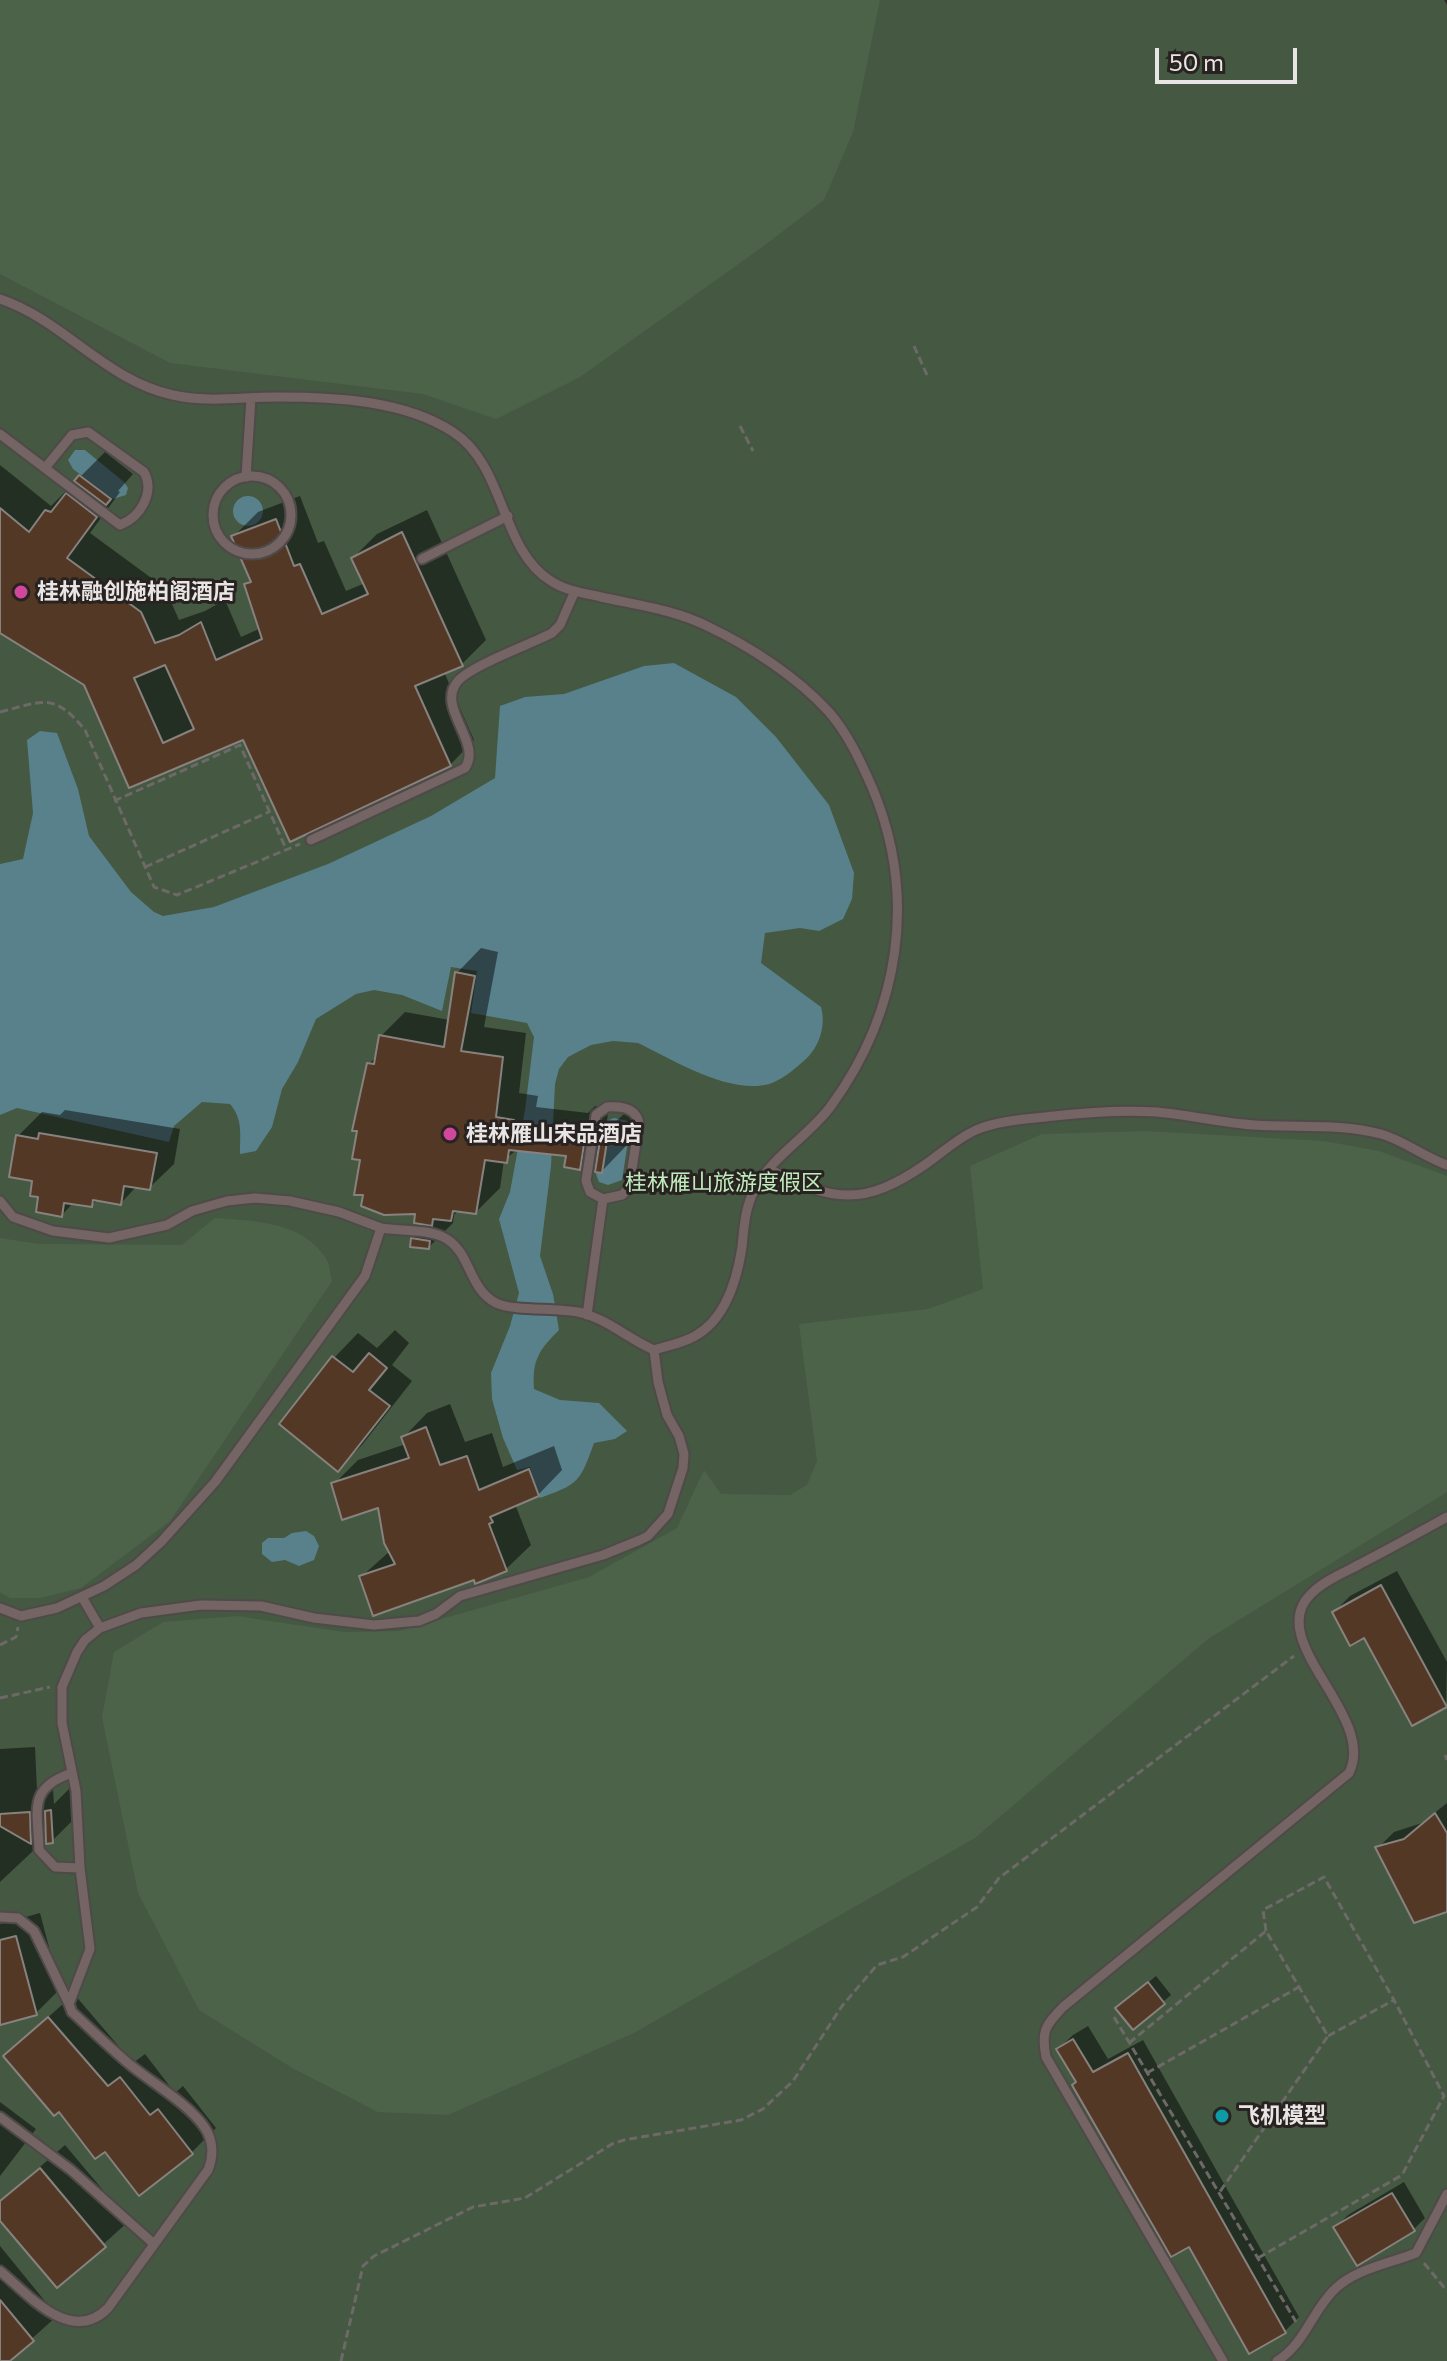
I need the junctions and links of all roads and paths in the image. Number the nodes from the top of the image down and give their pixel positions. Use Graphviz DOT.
graph roads {
  1 [pos="0,299"];
  2 [pos="914,346"];
  3 [pos="927,375"];
  4 [pos="251,398"];
  5 [pos="740,426"];
  6 [pos="0,434"];
  7 [pos="753,451"];
  8 [pos="45,468"];
  9 [pos="246,477"];
  10 [pos="508,516"];
  11 [pos="422,559"];
  12 [pos="575,591"];
  13 [pos="0,712"];
  14 [pos="114,801"];
  15 [pos="269,812"];
  16 [pos="311,840"];
  17 [pos="286,849"];
  18 [pos="144,867"];
  19 [pos="1447,1165"];
  20 [pos="769,1169"];
  21 [pos="603,1199"];
  22 [pos="0,1201"];
  23 [pos="13,1217"];
  24 [pos="0,1220"];
  25 [pos="381,1228"];
  26 [pos="587,1315"];
  27 [pos="654,1350"];
  28 [pos="1447,1517"];
  29 [pos="82,1597"];
  30 [pos="0,1608"];
  31 [pos="21,1616"];
  32 [pos="100,1628"];
  33 [pos="0,1645"];
  34 [pos="1305,1648"];
  35 [pos="62,1687"];
  36 [pos="0,1698"];
  37 [pos="72,1773"];
  38 [pos="80,1868"];
  39 [pos="0,1917"];
  40 [pos="1266,1931"];
  41 [pos="1299,1987"];
  42 [pos="1394,2000"];
  43 [pos="69,2004"];
  44 [pos="1114,2017"];
  45 [pos="1328,2036"];
  46 [pos="1129,2043"];
  47 [pos="1147,2073"];
  48 [pos="1447,2091"];
  49 [pos="1444,2096"];
  50 [pos="0,2117"];
  51 [pos="1219,2193"];
  52 [pos="1447,2194"];
  53 [pos="154,2244"];
  54 [pos="1416,2253"];
  55 [pos="1258,2258"];
  56 [pos="0,2271"];
  57 [pos="1447,2291"];
  58 [pos="1304,2335"];
  59 [pos="341,2361"];
  60 [pos="1223,2361"];
  61 [pos="1277,2361"];
  1 -- 4 [label="lane"];
  2 -- 3 [label="path"];
  4 -- 9 [label="lane"];
  4 -- 10 [label="lane"];
  5 -- 7 [label="path"];
  6 -- 8 [label="lane"];
  8 -- 8 [label="lane"];
  9 -- 9 [label="lane"];
  10 -- 11 [label="lane"];
  10 -- 12 [label="lane"];
  12 -- 16 [label="lane"];
  12 -- 20 [label="lane"];
  13 -- 14 [label="path"];
  14 -- 15 [label="path"];
  14 -- 18 [label="path"];
  15 -- 17 [label="path"];
  15 -- 18 [label="path"];
  16 -- 17 [label="path"];
  17 -- 18 [label="path"];
  19 -- 20 [label="lane"];
  20 -- 27 [label="lane"];
  21 -- 21 [label="lane"];
  21 -- 26 [label="lane"];
  22 -- 23 [label="lane"];
  23 -- 24 [label="lane"];
  23 -- 25 [label="lane"];
  25 -- 26 [label="lane"];
  25 -- 29 [label="lane"];
  26 -- 27 [label="lane"];
  27 -- 32 [label="lane"];
  28 -- 34 [label="lane"];
  29 -- 31 [label="lane"];
  29 -- 32 [label="lane"];
  30 -- 31 [label="lane"];
  31 -- 33 [label="path"];
  32 -- 35 [label="lane"];
  34 -- 59 [label="path"];
  34 -- 60 [label="lane"];
  35 -- 36 [label="path"];
  35 -- 37 [label="lane"];
  37 -- 38 [label="lane"];
  37 -- 38 [label="lane"];
  38 -- 43 [label="lane"];
  39 -- 43 [label="lane"];
  40 -- 41 [label="path"];
  40 -- 42 [label="path"];
  40 -- 46 [label="path"];
  41 -- 45 [label="path"];
  41 -- 47 [label="path"];
  42 -- 45 [label="path"];
  42 -- 49 [label="path"];
  43 -- 53 [label="lane"];
  44 -- 46 [label="path"];
  45 -- 51 [label="path"];
  46 -- 47 [label="path"];
  47 -- 51 [label="path"];
  48 -- 49 [label="path"];
  49 -- 55 [label="path"];
  50 -- 53 [label="lane"];
  51 -- 55 [label="path"];
  52 -- 54 [label="lane"];
  53 -- 56 [label="lane"];
  54 -- 57 [label="path"];
  54 -- 58 [label="lane"];
  55 -- 58 [label="path"];
  58 -- 61 [label="lane"];
}
